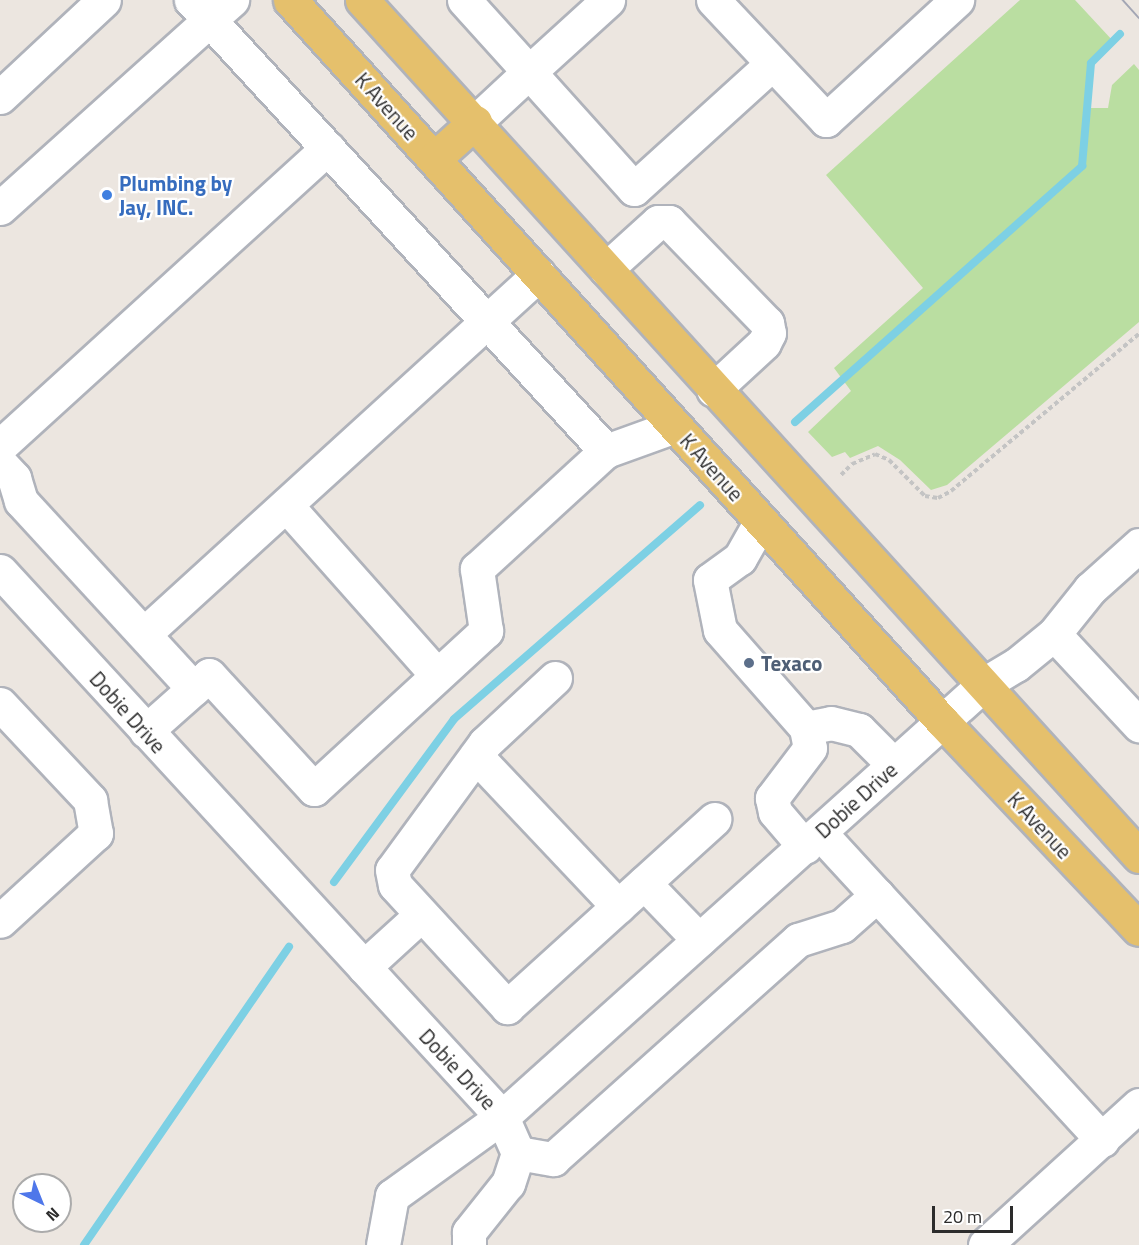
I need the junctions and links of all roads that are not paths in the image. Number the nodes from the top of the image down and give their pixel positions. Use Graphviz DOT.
graph roads {
  1 [pos="105,0"];
  2 [pos="290,0"];
  3 [pos="464,0"];
  4 [pos="608,0"];
  5 [pos="713,0"];
  6 [pos="957,0"];
  7 [pos="369,2"];
  8 [pos="211,7"];
  9 [pos="772,64"];
  10 [pos="530,72"];
  11 [pos="0,97"];
  12 [pos="475,122"];
  13 [pos="328,148"];
  14 [pos="435,158"];
  15 [pos="0,208"];
  16 [pos="606,269"];
  17 [pos="539,274"];
  18 [pos="487,322"];
  19 [pos="713,390"];
  20 [pos="675,426"];
  21 [pos="0,446"];
  22 [pos="606,451"];
  23 [pos="0,463"];
  24 [pos="286,505"];
  25 [pos="761,521"];
  26 [pos="1139,544"];
  27 [pos="0,571"];
  28 [pos="144,634"];
  29 [pos="1054,634"];
  30 [pos="437,675"];
  31 [pos="555,678"];
  32 [pos="984,684"];
  33 [pos="194,689"];
  34 [pos="0,704"];
  35 [pos="942,721"];
  36 [pos="1139,725"];
  37 [pos="806,728"];
  38 [pos="146,731"];
  39 [pos="476,756"];
  40 [pos="894,765"];
  41 [pos="714,819"];
  42 [pos="812,840"];
  43 [pos="1139,856"];
  44 [pos="644,883"];
  45 [pos="877,895"];
  46 [pos="618,906"];
  47 [pos="421,915"];
  48 [pos="0,921"];
  49 [pos="1139,929"];
  50 [pos="699,940"];
  51 [pos="364,967"];
  52 [pos="1139,1105"];
  53 [pos="502,1117"];
  54 [pos="1102,1140"];
  55 [pos="518,1153"];
  56 [pos="383,1245"];
  57 [pos="469,1245"];
  58 [pos="985,1245"];
  1 -- 11 [label="street"];
  2 -- 14 [label="main road, K Avenue"];
  3 -- 10 [label="street"];
  4 -- 10 [label="street"];
  5 -- 9 [label="street"];
  6 -- 9 [label="street"];
  7 -- 12 [label="main road"];
  8 -- 13 [label="street"];
  8 -- 15 [label="street"];
  9 -- 10 [label="street"];
  10 -- 12 [label="street"];
  12 -- 14 [label="main road"];
  12 -- 16 [label="main road"];
  13 -- 18 [label="street"];
  13 -- 21 [label="street"];
  14 -- 17 [label="main road, K Avenue"];
  16 -- 19 [label="main road"];
  16 -- 19 [label="street"];
  17 -- 18 [label="street"];
  17 -- 20 [label="main road, K Avenue"];
  18 -- 22 [label="street"];
  18 -- 24 [label="street"];
  19 -- 20 [label="main road"];
  19 -- 32 [label="main road"];
  20 -- 22 [label="street"];
  20 -- 25 [label="main road, K Avenue"];
  22 -- 30 [label="street"];
  23 -- 28 [label="street"];
  24 -- 28 [label="street"];
  24 -- 30 [label="street"];
  25 -- 35 [label="main road, K Avenue"];
  25 -- 37 [label="street"];
  26 -- 29 [label="street, Dobie Drive"];
  27 -- 38 [label="street, Dobie Drive"];
  28 -- 33 [label="street"];
  29 -- 32 [label="street, Dobie Drive"];
  29 -- 36 [label="street"];
  30 -- 33 [label="street"];
  31 -- 39 [label="street"];
  32 -- 35 [label="street, Dobie Drive"];
  32 -- 43 [label="main road"];
  33 -- 38 [label="street"];
  34 -- 48 [label="street"];
  35 -- 40 [label="street, Dobie Drive"];
  35 -- 49 [label="main road, K Avenue"];
  37 -- 40 [label="street"];
  37 -- 42 [label="street"];
  38 -- 51 [label="street, Dobie Drive"];
  39 -- 46 [label="street"];
  39 -- 47 [label="street"];
  40 -- 42 [label="street, Dobie Drive"];
  41 -- 44 [label="street"];
  42 -- 45 [label="street"];
  42 -- 50 [label="street, Dobie Drive"];
  44 -- 46 [label="street"];
  44 -- 50 [label="street"];
  45 -- 54 [label="street"];
  45 -- 55 [label="street"];
  46 -- 47 [label="street"];
  47 -- 51 [label="street"];
  50 -- 53 [label="street, Dobie Drive"];
  51 -- 53 [label="street, Dobie Drive"];
  52 -- 54 [label="street"];
  53 -- 55 [label="street"];
  53 -- 56 [label="street"];
  54 -- 58 [label="street"];
  55 -- 57 [label="street"];
}
